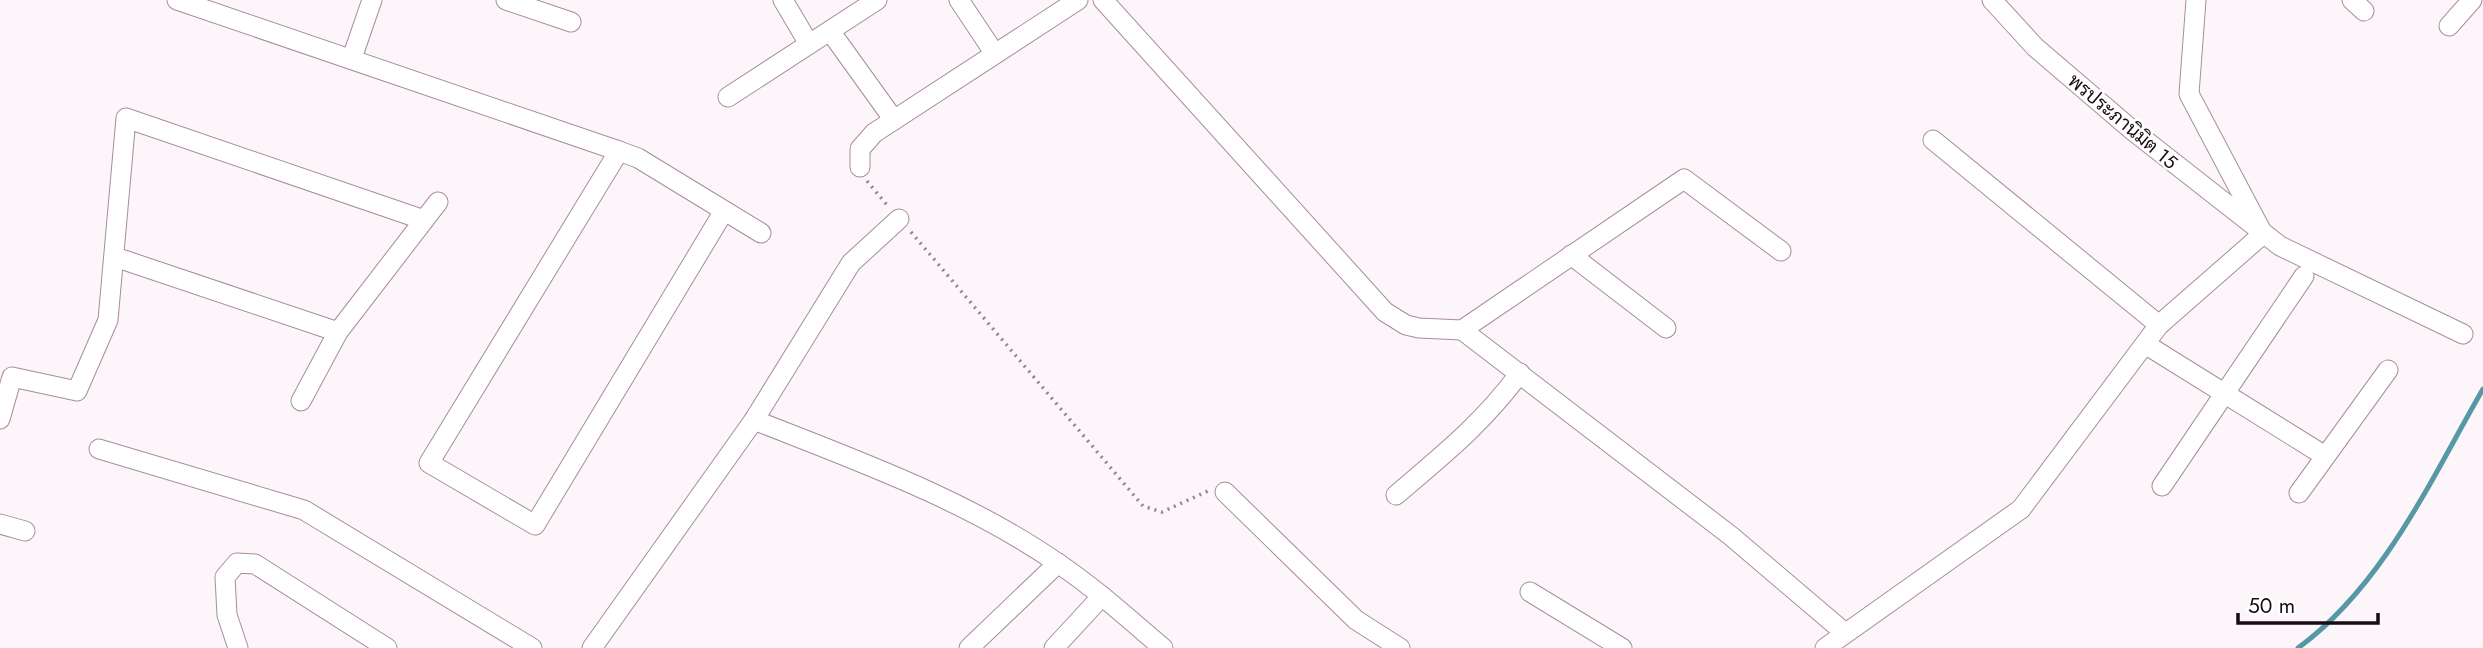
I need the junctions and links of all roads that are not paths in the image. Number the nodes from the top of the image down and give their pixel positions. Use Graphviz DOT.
graph roads {
  1 [pos="177,0"];
  2 [pos="372,0"];
  3 [pos="506,0"];
  4 [pos="783,0"];
  5 [pos="877,0"];
  6 [pos="959,0"];
  7 [pos="1078,0"];
  8 [pos="1103,0"];
  9 [pos="1992,0"];
  10 [pos="2196,0"];
  11 [pos="2472,0"];
  12 [pos="571,22"];
  13 [pos="2449,26"];
  14 [pos="830,30"];
  15 [pos="809,44"];
  16 [pos="995,54"];
  17 [pos="352,58"];
  18 [pos="729,97"];
  19 [pos="894,120"];
  20 [pos="1933,140"];
  21 [pos="619,151"];
  22 [pos="860,167"];
  23 [pos="438,202"];
  24 [pos="724,211"];
  25 [pos="899,219"];
  26 [pos="424,220"];
  27 [pos="761,233"];
  28 [pos="2263,234"];
  29 [pos="1781,251"];
  30 [pos="1571,255"];
  31 [pos="115,257"];
  32 [pos="2304,275"];
  33 [pos="2159,325"];
  34 [pos="1666,328"];
  35 [pos="1462,330"];
  36 [pos="338,332"];
  37 [pos="2463,334"];
  38 [pos="2145,344"];
  39 [pos="2388,370"];
  40 [pos="1520,373"];
  41 [pos="2225,394"];
  42 [pos="300,401"];
  43 [pos="0,419"];
  44 [pos="754,420"];
  45 [pos="99,449"];
  46 [pos="2325,456"];
  47 [pos="2162,486"];
  48 [pos="1226,492"];
  49 [pos="2299,493"];
  50 [pos="1396,495"];
  51 [pos="0,524"];
  52 [pos="25,531"];
  53 [pos="1058,563"];
  54 [pos="1530,592"];
  55 [pos="1102,596"];
  56 [pos="1845,633"];
  57 [pos="238,648"];
  58 [pos="387,648"];
  59 [pos="532,648"];
  60 [pos="592,648"];
  61 [pos="969,648"];
  62 [pos="1054,648"];
  63 [pos="1163,648"];
  64 [pos="1401,648"];
  65 [pos="1622,648"];
  66 [pos="1825,648"];
  1 -- 17 [label="street"];
  2 -- 17 [label="street"];
  3 -- 12 [label="street"];
  4 -- 15 [label="street"];
  5 -- 14 [label="street"];
  6 -- 16 [label="street"];
  7 -- 16 [label="street"];
  8 -- 35 [label="street"];
  9 -- 28 [label="street, พรประภานิมิต 15"];
  10 -- 28 [label="street"];
  11 -- 13 [label="street"];
  14 -- 15 [label="street"];
  14 -- 19 [label="street"];
  15 -- 18 [label="street"];
  16 -- 19 [label="street"];
  17 -- 21 [label="street"];
  19 -- 22 [label="street"];
  20 -- 33 [label="street"];
  21 -- 24 [label="street"];
  21 -- 24 [label="street"];
  23 -- 26 [label="street"];
  24 -- 27 [label="street"];
  25 -- 44 [label="street"];
  26 -- 31 [label="street"];
  26 -- 36 [label="street"];
  28 -- 33 [label="street"];
  28 -- 37 [label="street, พรประภานิมิต 15"];
  29 -- 30 [label="street"];
  30 -- 34 [label="street"];
  30 -- 35 [label="street"];
  31 -- 36 [label="street"];
  31 -- 43 [label="street"];
  32 -- 41 [label="street"];
  33 -- 38 [label="street"];
  35 -- 40 [label="street"];
  36 -- 42 [label="street"];
  38 -- 41 [label="street"];
  38 -- 56 [label="street"];
  39 -- 46 [label="street"];
  40 -- 50 [label="street"];
  40 -- 56 [label="street"];
  41 -- 46 [label="street"];
  41 -- 47 [label="street"];
  44 -- 53 [label="street"];
  44 -- 60 [label="street"];
  45 -- 59 [label="street"];
  46 -- 49 [label="street"];
  48 -- 64 [label="street"];
  51 -- 52 [label="street"];
  53 -- 55 [label="street"];
  53 -- 61 [label="street"];
  54 -- 65 [label="street"];
  55 -- 62 [label="street"];
  55 -- 63 [label="street"];
  56 -- 66 [label="street"];
  57 -- 58 [label="street"];
}
